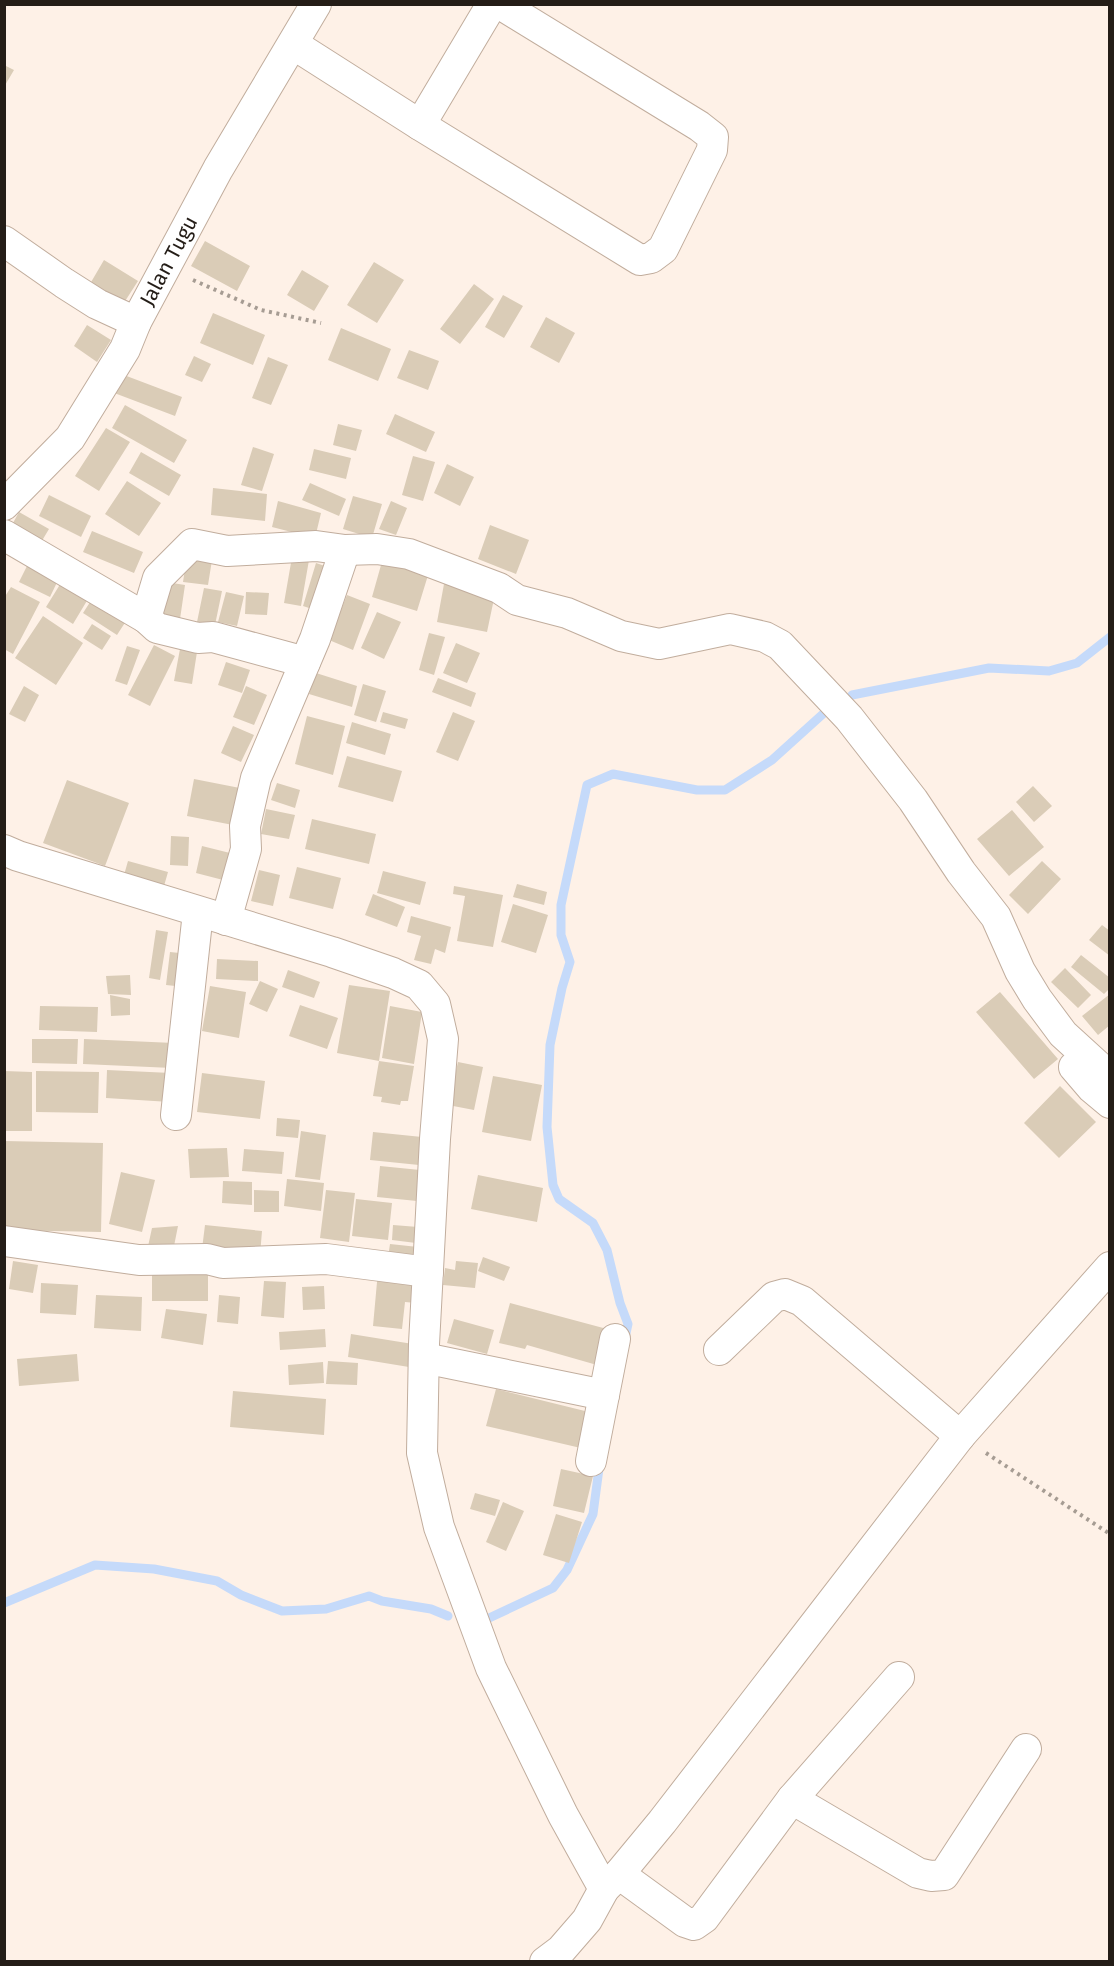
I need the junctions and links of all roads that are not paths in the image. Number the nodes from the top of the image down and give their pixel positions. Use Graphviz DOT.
graph roads {
  1 [pos="316,4"];
  2 [pos="492,4"];
  3 [pos="500,4"];
  4 [pos="293,44"];
  5 [pos="420,125"];
  6 [pos="4,241"];
  7 [pos="136,322"];
  8 [pos="4,505"];
  9 [pos="4,535"];
  10 [pos="345,549"];
  11 [pos="146,618"];
  12 [pos="305,662"];
  13 [pos="4,850"];
  14 [pos="212,916"];
  15 [pos="1057,1047"];
  16 [pos="1110,1077"];
  17 [pos="1110,1103"];
  18 [pos="176,1115"];
  19 [pos="4,1241"];
  20 [pos="1110,1267"];
  21 [pos="428,1272"];
  22 [pos="615,1339"];
  23 [pos="719,1350"];
  24 [pos="424,1358"];
  25 [pos="604,1395"];
  26 [pos="960,1436"];
  27 [pos="591,1461"];
  28 [pos="899,1677"];
  29 [pos="1026,1749"];
  30 [pos="792,1799"];
  31 [pos="612,1881"];
  32 [pos="545,1962"];
  1 -- 4 [label="street, Jalan Tugu"];
  2 -- 5 [label="street"];
  3 -- 5 [label="street"];
  4 -- 5 [label="street"];
  4 -- 7 [label="street, Jalan Tugu"];
  6 -- 7 [label="street"];
  7 -- 8 [label="street, Jalan Tugu"];
  9 -- 11 [label="street"];
  10 -- 11 [label="street"];
  10 -- 12 [label="street"];
  10 -- 16 [label="street"];
  11 -- 12 [label="street"];
  12 -- 14 [label="street"];
  13 -- 14 [label="street"];
  14 -- 18 [label="street"];
  14 -- 21 [label="street"];
  15 -- 17 [label="street"];
  19 -- 21 [label="street"];
  20 -- 26 [label="street"];
  21 -- 24 [label="street"];
  22 -- 25 [label="street"];
  23 -- 26 [label="street"];
  24 -- 25 [label="street"];
  24 -- 31 [label="street"];
  25 -- 27 [label="street"];
  26 -- 31 [label="street"];
  28 -- 30 [label="street"];
  29 -- 30 [label="street"];
  30 -- 31 [label="street"];
  31 -- 32 [label="street"];
}
